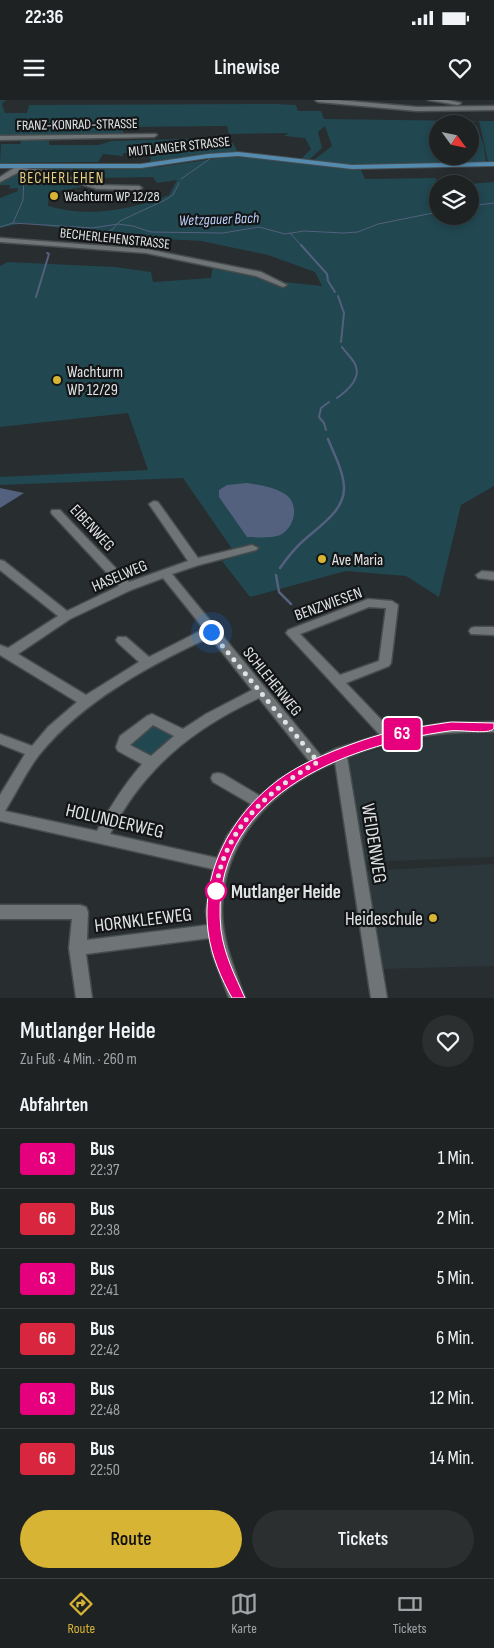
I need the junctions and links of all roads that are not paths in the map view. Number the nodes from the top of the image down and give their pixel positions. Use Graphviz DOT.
graph roads {
  1 [pos="318,100"];
  2 [pos="431,100"];
  3 [pos="443,101"];
  4 [pos="491,102"];
  5 [pos="154,135"];
  6 [pos="0,138"];
  7 [pos="494,164"];
  8 [pos="0,166"];
  9 [pos="19,168"];
  10 [pos="0,180"];
  11 [pos="139,188"];
  12 [pos="0,240"];
  13 [pos="283,285"];
  14 [pos="154,504"];
  15 [pos="56,512"];
  16 [pos="252,548"];
  17 [pos="194,562"];
  18 [pos="0,564"];
  19 [pos="165,573"];
  20 [pos="127,587"];
  21 [pos="66,616"];
  22 [pos="475,631"];
  23 [pos="494,631"];
  24 [pos="211,632"];
  25 [pos="122,640"];
  26 [pos="4,652"];
  27 [pos="147,662"];
  28 [pos="338,681"];
  29 [pos="261,691"];
  30 [pos="85,701"];
  31 [pos="494,728"];
  32 [pos="182,734"];
  33 [pos="390,737"];
  34 [pos="0,739"];
  35 [pos="34,752"];
  36 [pos="340,753"];
  37 [pos="318,762"];
  38 [pos="152,764"];
  39 [pos="218,778"];
  40 [pos="260,803"];
  41 [pos="0,807"];
  42 [pos="0,816"];
  43 [pos="101,837"];
  44 [pos="221,865"];
  45 [pos="0,912"];
  46 [pos="214,931"];
  47 [pos="77,948"];
  48 [pos="234,997"];
  49 [pos="84,998"];
  50 [pos="379,998"];
  1 -- 4 [label="street"];
  2 -- 3 [label="street"];
  3 -- 4 [label="street"];
  5 -- 6 [label="street, FRANZ-KONRAD-STRASSE"];
  7 -- 9 [label="main road, MUTLANGER STRASSE"];
  8 -- 9 [label="main road, MUTLANGER STRASSE"];
  9 -- 10 [label="street"];
  9 -- 11 [label="street"];
  12 -- 13 [label="street, BECHERLEHENSTRASSE"];
  14 -- 17 [label="street"];
  15 -- 20 [label="street, EIBENWEG"];
  16 -- 17 [label="street, HASELWEG"];
  17 -- 19 [label="street, HASELWEG"];
  18 -- 21 [label="street"];
  19 -- 20 [label="street, HASELWEG"];
  19 -- 24 [label="street, SCHLEHENWEG"];
  20 -- 21 [label="street, HASELWEG"];
  21 -- 26 [label="street, HASELWEG"];
  22 -- 23 [label="street"];
  24 -- 27 [label="street"];
  24 -- 29 [label="street, SCHLEHENWEG"];
  25 -- 27 [label="street"];
  26 -- 30 [label="street"];
  27 -- 30 [label="street"];
  28 -- 28 [label="street, BENZWIESEN"];
  28 -- 33 [label="street, BENZWIESEN"];
  29 -- 32 [label="street"];
  29 -- 37 [label="street, SCHLEHENWEG"];
  30 -- 35 [label="street"];
  31 -- 33 [label="street"];
  32 -- 38 [label="street"];
  32 -- 38 [label="street"];
  33 -- 36 [label="street"];
  34 -- 35 [label="street"];
  35 -- 41 [label="street"];
  36 -- 37 [label="street"];
  36 -- 50 [label="street, WEIDENWEG"];
  37 -- 40 [label="street"];
  38 -- 43 [label="street"];
  39 -- 40 [label="street"];
  40 -- 44 [label="street"];
  42 -- 43 [label="street, HOLUNDERWEG"];
  43 -- 44 [label="street, HOLUNDERWEG"];
  44 -- 46 [label="street"];
  45 -- 47 [label="street"];
  46 -- 47 [label="street, HORNKLEEWEG"];
  46 -- 48 [label="street"];
  47 -- 49 [label="street"];
}
